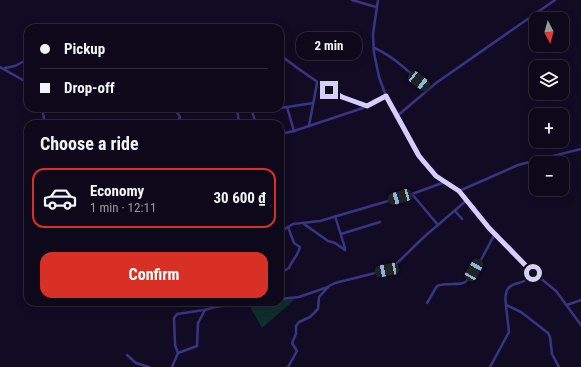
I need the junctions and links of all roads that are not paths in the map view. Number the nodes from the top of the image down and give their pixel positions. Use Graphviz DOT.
graph roads {
  1 [pos="352,0"];
  2 [pos="378,0"];
  3 [pos="555,0"];
  4 [pos="376,7"];
  5 [pos="374,48"];
  6 [pos="284,58"];
  7 [pos="24,61"];
  8 [pos="1,68"];
  9 [pos="24,81"];
  10 [pos="317,83"];
  11 [pos="429,89"];
  12 [pos="386,96"];
  13 [pos="313,103"];
  14 [pos="367,106"];
  15 [pos="284,107"];
  16 [pos="287,107"];
  17 [pos="396,116"];
  18 [pos="309,126"];
  19 [pos="294,132"];
  20 [pos="284,133"];
  21 [pos="581,149"];
  22 [pos="445,182"];
  23 [pos="459,191"];
  24 [pos="412,194"];
  25 [pos="467,200"];
  26 [pos="455,211"];
  27 [pos="335,216"];
  28 [pos="462,219"];
  29 [pos="380,222"];
  30 [pos="303,223"];
  31 [pos="438,225"];
  32 [pos="288,227"];
  33 [pos="284,230"];
  34 [pos="341,234"];
  35 [pos="495,234"];
  36 [pos="284,271"];
  37 [pos="533,273"];
  38 [pos="329,286"];
  39 [pos="284,299"];
  40 [pos="581,300"];
  41 [pos="427,303"];
  42 [pos="506,305"];
  43 [pos="567,305"];
  44 [pos="223,306"];
  45 [pos="215,307"];
  46 [pos="205,310"];
  47 [pos="581,325"];
  48 [pos="127,354"];
  49 [pos="178,354"];
  50 [pos="149,367"];
  51 [pos="172,367"];
  52 [pos="288,367"];
  53 [pos="490,367"];
  54 [pos="559,367"];
  1 -- 4 [label="street"];
  2 -- 4 [label="street"];
  3 -- 11 [label="street"];
  4 -- 5 [label="street"];
  5 -- 11 [label="street"];
  5 -- 12 [label="street"];
  6 -- 10 [label="street"];
  7 -- 8 [label="street"];
  8 -- 9 [label="street"];
  10 -- 13 [label="street"];
  10 -- 14 [label="street"];
  11 -- 17 [label="street"];
  12 -- 14 [label="street"];
  12 -- 17 [label="street"];
  13 -- 16 [label="street"];
  13 -- 18 [label="street"];
  14 -- 18 [label="street"];
  15 -- 16 [label="street"];
  16 -- 19 [label="street"];
  17 -- 22 [label="street"];
  18 -- 19 [label="street"];
  19 -- 20 [label="street"];
  21 -- 23 [label="street"];
  22 -- 23 [label="street"];
  22 -- 24 [label="street"];
  23 -- 25 [label="street"];
  24 -- 27 [label="street"];
  24 -- 31 [label="street"];
  25 -- 26 [label="street"];
  25 -- 35 [label="street"];
  26 -- 28 [label="street"];
  26 -- 31 [label="street"];
  27 -- 30 [label="street"];
  27 -- 34 [label="street"];
  29 -- 34 [label="street"];
  30 -- 32 [label="street"];
  30 -- 34 [label="street"];
  31 -- 38 [label="street"];
  32 -- 33 [label="street"];
  32 -- 36 [label="street"];
  35 -- 37 [label="street"];
  35 -- 41 [label="street"];
  37 -- 42 [label="street"];
  37 -- 43 [label="street"];
  38 -- 39 [label="street"];
  38 -- 52 [label="street"];
  40 -- 43 [label="street"];
  42 -- 53 [label="street"];
  42 -- 54 [label="street"];
  43 -- 47 [label="street"];
  44 -- 45 [label="street"];
  45 -- 46 [label="street"];
  46 -- 49 [label="street"];
  46 -- 49 [label="street"];
  48 -- 50 [label="street"];
  49 -- 51 [label="street"];
}
